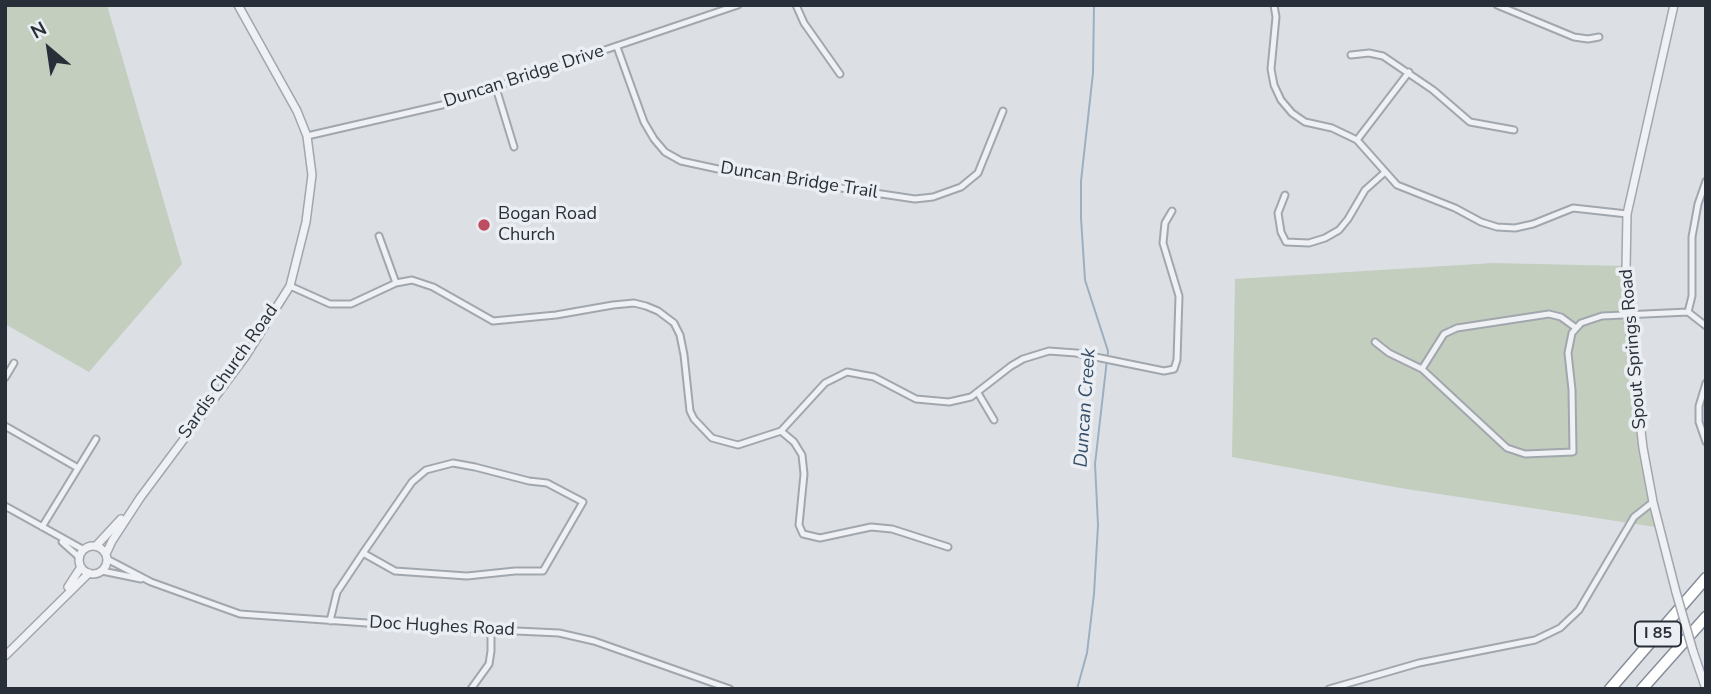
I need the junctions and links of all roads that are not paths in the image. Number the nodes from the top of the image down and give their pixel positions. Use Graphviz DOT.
graph roads {
  1 [pos="237,5"];
  2 [pos="738,5"];
  3 [pos="796,5"];
  4 [pos="1274,5"];
  5 [pos="1497,5"];
  6 [pos="1674,5"];
  7 [pos="1599,37"];
  8 [pos="617,47"];
  9 [pos="1351,55"];
  10 [pos="1409,72"];
  11 [pos="841,74"];
  12 [pos="496,88"];
  13 [pos="1003,111"];
  14 [pos="1514,130"];
  15 [pos="307,136"];
  16 [pos="1357,140"];
  17 [pos="514,147"];
  18 [pos="1384,173"];
  19 [pos="1706,181"];
  20 [pos="1285,195"];
  21 [pos="1172,211"];
  22 [pos="1627,214"];
  23 [pos="379,236"];
  24 [pos="396,284"];
  25 [pos="290,286"];
  26 [pos="1688,312"];
  27 [pos="1628,316"];
  28 [pos="1706,326"];
  29 [pos="1576,328"];
  30 [pos="1376,342"];
  31 [pos="15,363"];
  32 [pos="1422,369"];
  33 [pos="5,378"];
  34 [pos="1706,383"];
  35 [pos="978,393"];
  36 [pos="994,420"];
  37 [pos="5,426"];
  38 [pos="781,431"];
  39 [pos="96,439"];
  40 [pos="1706,442"];
  41 [pos="78,468"];
  42 [pos="140,498"];
  43 [pos="1653,502"];
  44 [pos="5,506"];
  45 [pos="42,527"];
  46 [pos="51,533"];
  47 [pos="96,547"];
  48 [pos="948,547"];
  49 [pos="84,550"];
  50 [pos="363,552"];
  51 [pos="107,556"];
  52 [pos="80,558"];
  53 [pos="81,567"];
  54 [pos="102,571"];
  55 [pos="89,573"];
  56 [pos="1706,578"];
  57 [pos="151,582"];
  58 [pos="57,602"];
  59 [pos="1706,617"];
  60 [pos="330,621"];
  61 [pos="491,629"];
  62 [pos="5,656"];
  63 [pos="471,689"];
  64 [pos="730,689"];
  65 [pos="1329,689"];
  66 [pos="1610,689"];
  67 [pos="1642,689"];
  68 [pos="1706,689"];
  1 -- 15 [label="street, Sardis Church Road"];
  2 -- 8 [label="street, Duncan Bridge Drive"];
  3 -- 11 [label="street"];
  4 -- 16 [label="street"];
  5 -- 7 [label="street"];
  6 -- 22 [label="street, Spout Springs Road"];
  8 -- 12 [label="street, Duncan Bridge Drive"];
  8 -- 13 [label="street, Duncan Bridge Trail"];
  9 -- 10 [label="street"];
  10 -- 14 [label="street"];
  10 -- 16 [label="street"];
  12 -- 15 [label="street, Duncan Bridge Drive"];
  12 -- 17 [label="street"];
  15 -- 25 [label="street, Sardis Church Road"];
  16 -- 18 [label="street"];
  18 -- 20 [label="street"];
  18 -- 22 [label="street"];
  19 -- 26 [label="street"];
  21 -- 35 [label="street"];
  22 -- 27 [label="street, Spout Springs Road"];
  23 -- 24 [label="street"];
  24 -- 25 [label="street"];
  24 -- 38 [label="street"];
  25 -- 42 [label="street, Sardis Church Road"];
  26 -- 27 [label="street"];
  26 -- 28 [label="street"];
  27 -- 29 [label="street"];
  27 -- 43 [label="street, Spout Springs Road"];
  29 -- 32 [label="street"];
  29 -- 32 [label="street"];
  30 -- 32 [label="street"];
  31 -- 33 [label="street"];
  34 -- 40 [label="street"];
  35 -- 36 [label="street"];
  35 -- 38 [label="street"];
  37 -- 41 [label="street"];
  38 -- 48 [label="street"];
  39 -- 41 [label="street"];
  41 -- 45 [label="street"];
  42 -- 47 [label="street, Sardis Church Road"];
  42 -- 51 [label="street, Sardis Church Road"];
  43 -- 65 [label="street"];
  43 -- 68 [label="street, Spout Springs Road, bridge"];
  44 -- 45 [label="street"];
  45 -- 46 [label="street"];
  46 -- 49 [label="street"];
  46 -- 52 [label="street"];
  47 -- 49 [label="street"];
  47 -- 51 [label="street"];
  49 -- 52 [label="street"];
  50 -- 50 [label="street"];
  50 -- 60 [label="street"];
  51 -- 54 [label="street"];
  51 -- 57 [label="street, Doc Hughes Road"];
  52 -- 53 [label="street"];
  53 -- 55 [label="street"];
  53 -- 58 [label="street"];
  54 -- 55 [label="street"];
  54 -- 57 [label="street, Doc Hughes Road"];
  55 -- 58 [label="street"];
  56 -- 66 [label="highway, I 85"];
  57 -- 60 [label="street, Doc Hughes Road"];
  58 -- 62 [label="street"];
  59 -- 67 [label="highway, I 85"];
  60 -- 61 [label="street, Doc Hughes Road"];
  61 -- 63 [label="street"];
  61 -- 64 [label="street, Doc Hughes Road"];
}
